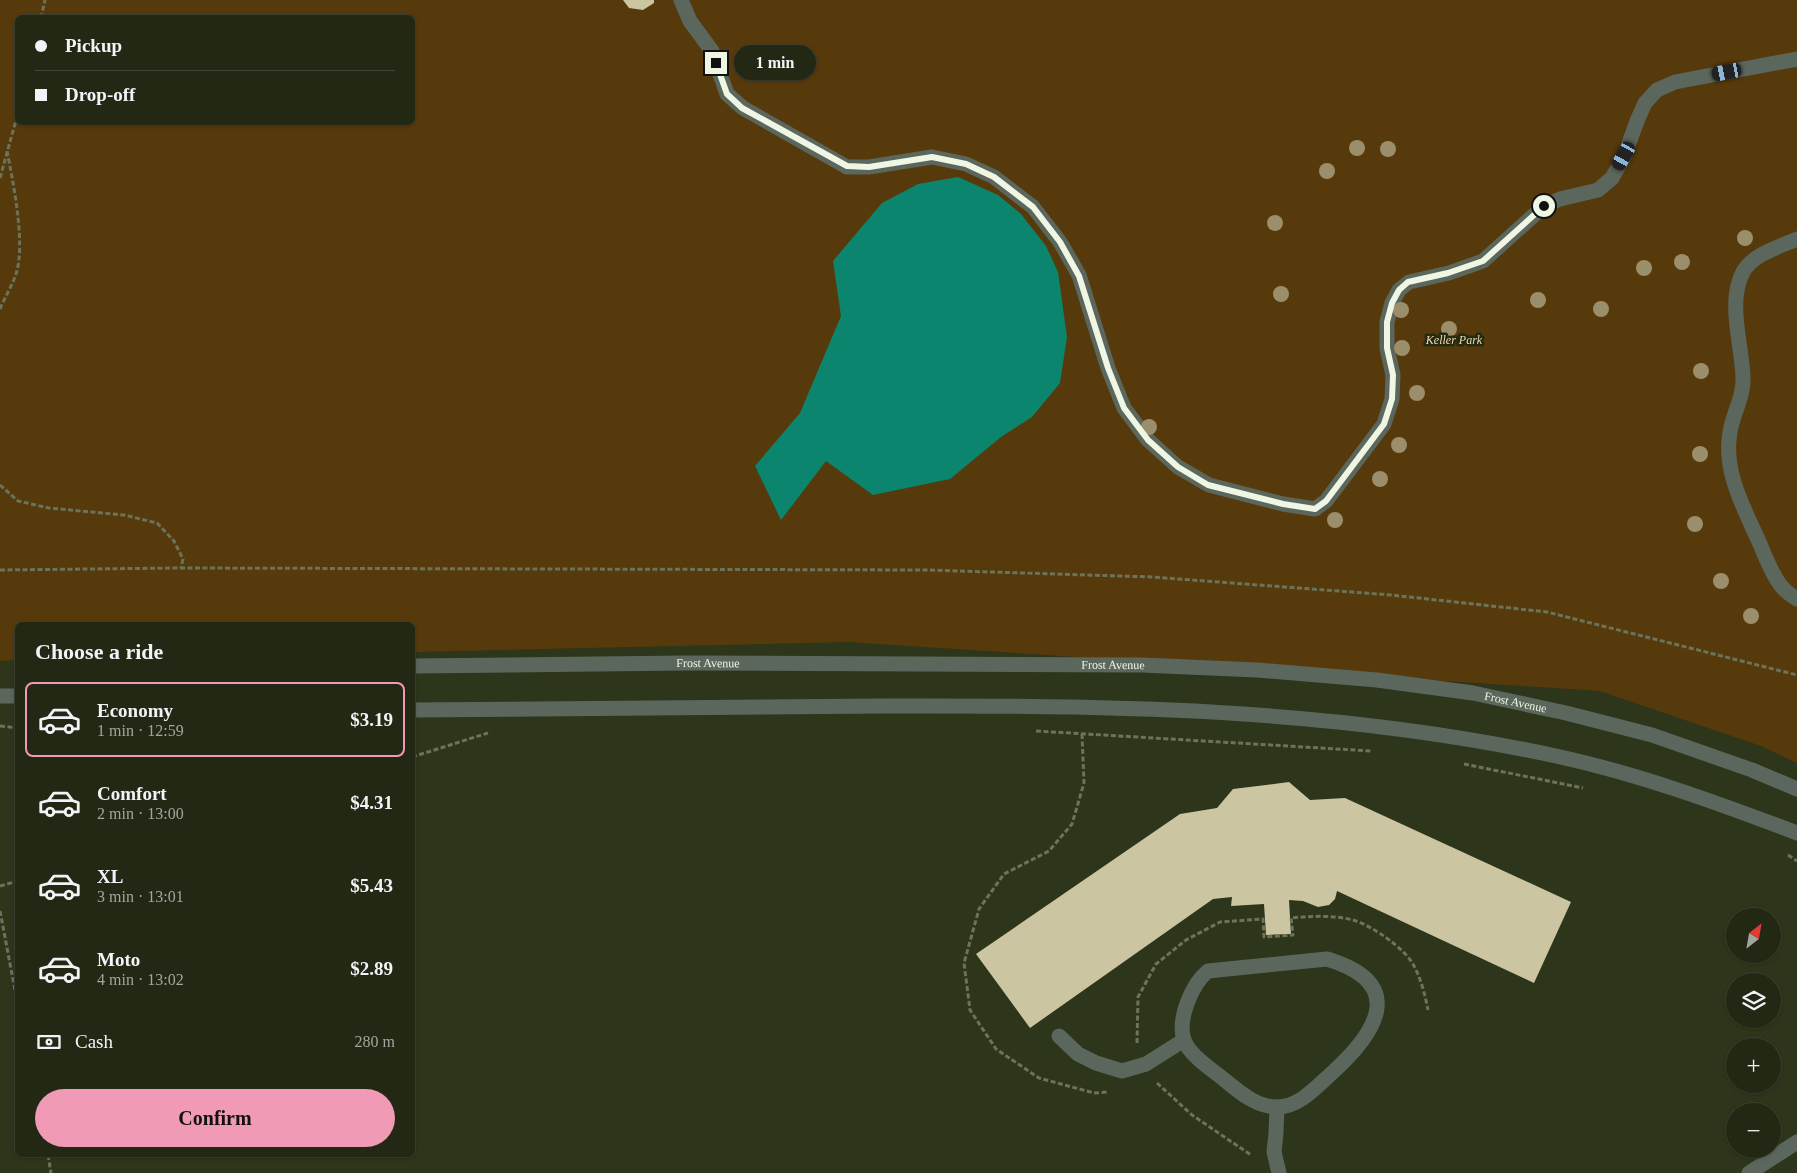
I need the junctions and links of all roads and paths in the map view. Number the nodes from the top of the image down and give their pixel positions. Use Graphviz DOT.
graph roads {
  1 [pos="45,0"];
  2 [pos="681,0"];
  3 [pos="41,15"];
  4 [pos="1797,59"];
  5 [pos="15,123"];
  6 [pos="7,151"];
  7 [pos="0,178"];
  8 [pos="1797,239"];
  9 [pos="0,309"];
  10 [pos="0,485"];
  11 [pos="181,568"];
  12 [pos="0,570"];
  13 [pos="1797,599"];
  14 [pos="415,666"];
  15 [pos="1797,675"];
  16 [pos="0,696"];
  17 [pos="15,696"];
  18 [pos="415,710"];
  19 [pos="0,726"];
  20 [pos="15,728"];
  21 [pos="1028,731"];
  22 [pos="476,732"];
  23 [pos="1082,734"];
  24 [pos="1373,751"];
  25 [pos="415,756"];
  26 [pos="1460,763"];
  27 [pos="1585,788"];
  28 [pos="1797,789"];
  29 [pos="1797,833"];
  30 [pos="1782,852"];
  31 [pos="1797,861"];
  32 [pos="15,881"];
  33 [pos="0,886"];
  34 [pos="0,911"];
  35 [pos="1292,918"];
  36 [pos="15,990"];
  37 [pos="1428,1010"];
  38 [pos="1059,1036"];
  39 [pos="1184,1040"];
  40 [pos="1159,1056"];
  41 [pos="1112,1091"];
  42 [pos="1277,1107"];
  43 [pos="1795,1142"];
  44 [pos="1253,1156"];
  45 [pos="48,1157"];
  46 [pos="51,1173"];
  47 [pos="1278,1173"];
  48 [pos="1749,1173"];
  1 -- 3 [label="path"];
  2 -- 4 [label="street"];
  5 -- 6 [label="path"];
  6 -- 7 [label="path"];
  6 -- 9 [label="path"];
  8 -- 13 [label="street"];
  10 -- 11 [label="path"];
  11 -- 12 [label="path"];
  11 -- 15 [label="path"];
  14 -- 28 [label="street, Frost Avenue"];
  16 -- 17 [label="street"];
  18 -- 29 [label="street"];
  19 -- 20 [label="path"];
  21 -- 23 [label="path"];
  22 -- 25 [label="path"];
  23 -- 24 [label="path"];
  23 -- 41 [label="path"];
  26 -- 27 [label="path"];
  30 -- 31 [label="path"];
  32 -- 33 [label="path"];
  34 -- 36 [label="path"];
  35 -- 37 [label="path"];
  38 -- 40 [label="street"];
  39 -- 40 [label="street"];
  39 -- 42 [label="street"];
  39 -- 42 [label="street"];
  40 -- 44 [label="path"];
  42 -- 47 [label="street"];
  43 -- 48 [label="street"];
  45 -- 46 [label="path"];
}
